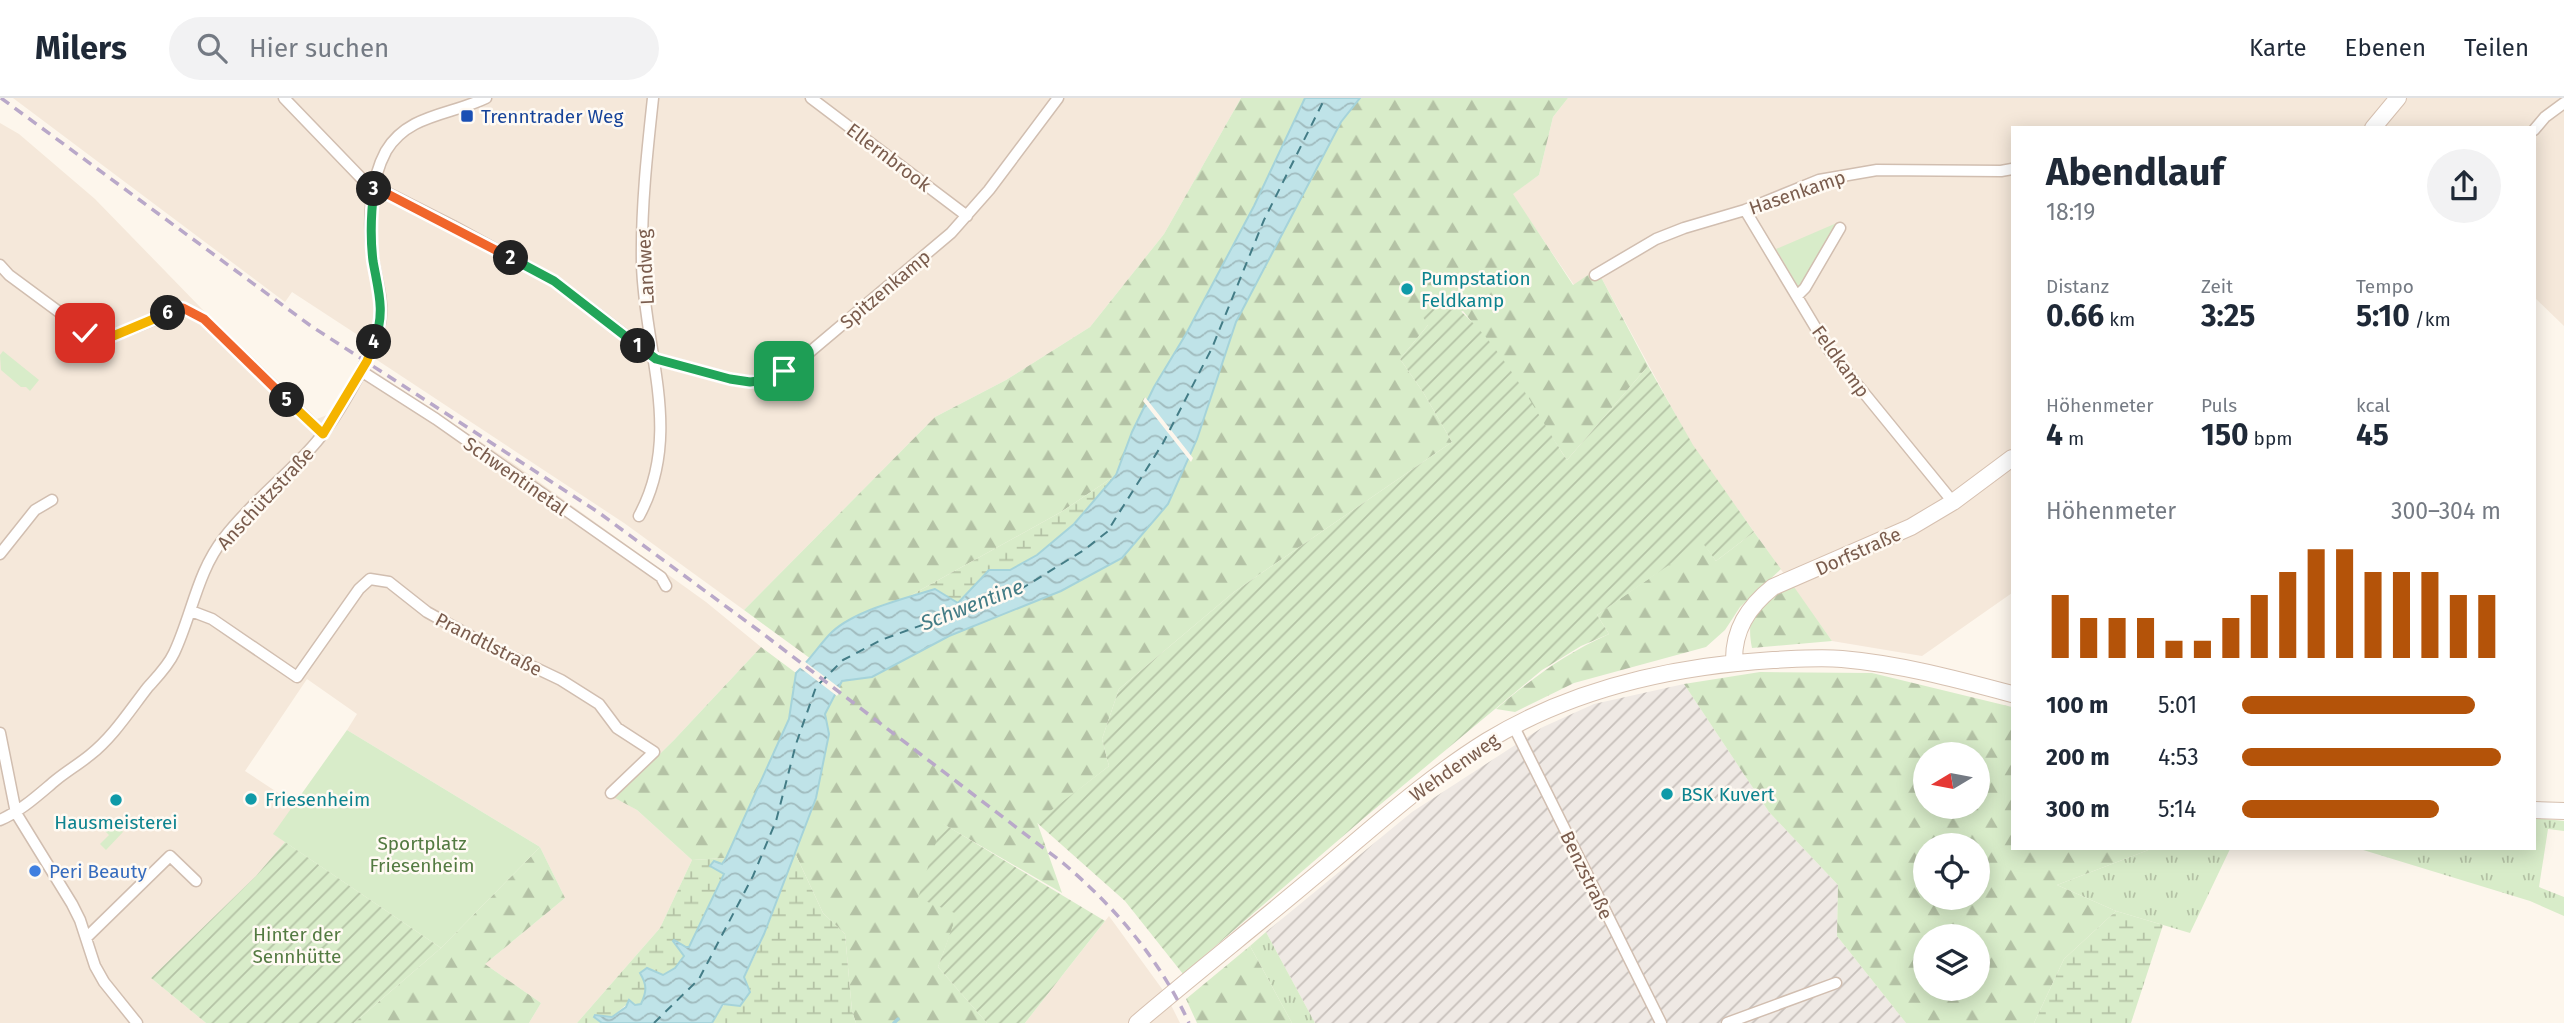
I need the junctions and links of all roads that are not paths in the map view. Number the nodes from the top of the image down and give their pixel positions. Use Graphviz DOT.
graph roads {
  1 [pos="284,98"];
  2 [pos="486,98"];
  3 [pos="653,98"];
  4 [pos="811,98"];
  5 [pos="1058,98"];
  6 [pos="2398,98"];
  7 [pos="2564,103"];
  8 [pos="2375,126"];
  9 [pos="2536,128"];
  10 [pos="2011,169"];
  11 [pos="374,187"];
  12 [pos="1745,210"];
  13 [pos="967,216"];
  14 [pos="1840,228"];
  15 [pos="0,265"];
  16 [pos="1595,275"];
  17 [pos="1798,295"];
  18 [pos="656,359"];
  19 [pos="361,371"];
  20 [pos="324,432"];
  21 [pos="2011,459"];
  22 [pos="52,500"];
  23 [pos="1953,502"];
  24 [pos="639,516"];
  25 [pos="0,554"];
  26 [pos="666,586"];
  27 [pos="191,611"];
  28 [pos="1734,663"];
  29 [pos="2011,694"];
  30 [pos="1514,727"];
  31 [pos="0,733"];
  32 [pos="611,793"];
  33 [pos="2536,810"];
  34 [pos="2564,811"];
  35 [pos="16,813"];
  36 [pos="0,820"];
  37 [pos="196,881"];
  38 [pos="86,938"];
  39 [pos="1836,983"];
  40 [pos="137,1023"];
  41 [pos="1137,1023"];
  42 [pos="1661,1023"];
  43 [pos="1727,1023"];
  1 -- 11 [label="street"];
  2 -- 11 [label="street, Anschützstraße"];
  3 -- 18 [label="street, Landweg"];
  4 -- 13 [label="street, Ellernbrook"];
  5 -- 13 [label="street, Spitzenkamp"];
  6 -- 8 [label="main road"];
  7 -- 9 [label="street"];
  10 -- 12 [label="street, Hasenkamp"];
  11 -- 18 [label="street, Spitzenkamp"];
  11 -- 19 [label="street, Anschützstraße"];
  12 -- 16 [label="street, Hasenkamp"];
  12 -- 17 [label="street, Feldkamp"];
  13 -- 18 [label="street, Spitzenkamp"];
  14 -- 17 [label="street"];
  15 -- 20 [label="street"];
  17 -- 23 [label="street, Feldkamp"];
  18 -- 24 [label="street, Landweg"];
  19 -- 20 [label="street, Anschützstraße"];
  19 -- 26 [label="street, Schwentinetal"];
  20 -- 27 [label="street, Anschützstraße"];
  21 -- 23 [label="main road, Dorfstraße"];
  22 -- 25 [label="street"];
  23 -- 28 [label="main road, Dorfstraße"];
  27 -- 32 [label="street, Prandtlstraße"];
  27 -- 35 [label="street, Anschützstraße"];
  28 -- 29 [label="main road, Wehdenweg"];
  28 -- 30 [label="main road, Wehdenweg"];
  30 -- 41 [label="main road, Wehdenweg"];
  30 -- 42 [label="street, Benzstraße"];
  31 -- 35 [label="street"];
  33 -- 34 [label="main road"];
  35 -- 36 [label="street, Anschützstraße"];
  35 -- 38 [label="street"];
  37 -- 38 [label="street"];
  38 -- 40 [label="street"];
  39 -- 43 [label="street"];
}
